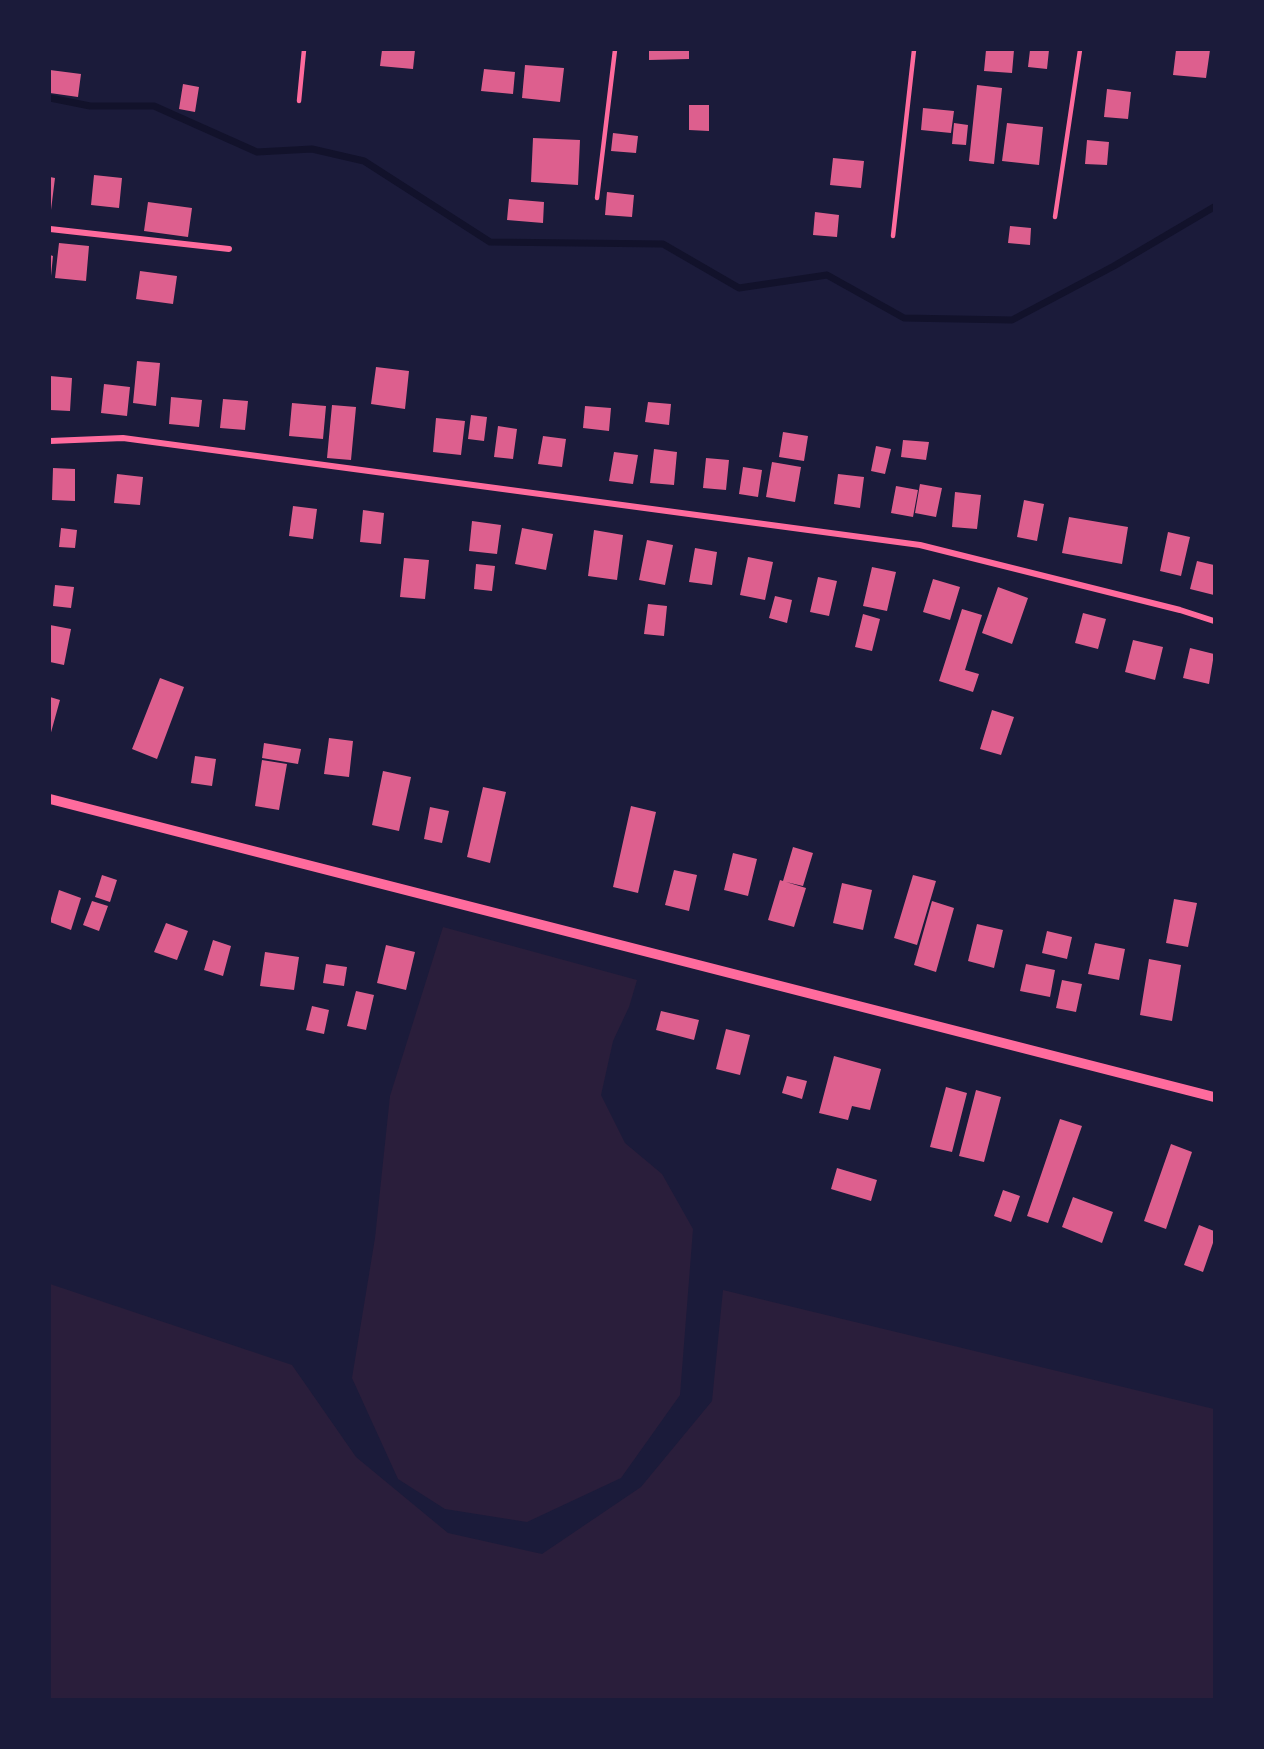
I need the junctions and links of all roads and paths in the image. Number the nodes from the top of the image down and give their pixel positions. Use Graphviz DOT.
graph roads {
  1 [pos="304,50"];
  2 [pos="615,50"];
  3 [pos="914,50"];
  4 [pos="1080,50"];
  5 [pos="299,101"];
  6 [pos="597,198"];
  7 [pos="1055,217"];
  8 [pos="50,229"];
  9 [pos="892,236"];
  10 [pos="229,249"];
  11 [pos="50,441"];
  12 [pos="1215,621"];
  13 [pos="50,799"];
  14 [pos="1215,1097"];
  1 -- 5 [label="lane"];
  2 -- 6 [label="lane"];
  3 -- 9 [label="lane"];
  4 -- 7 [label="lane"];
  8 -- 10 [label="street"];
  11 -- 12 [label="street"];
  13 -- 14 [label="street"];
}
